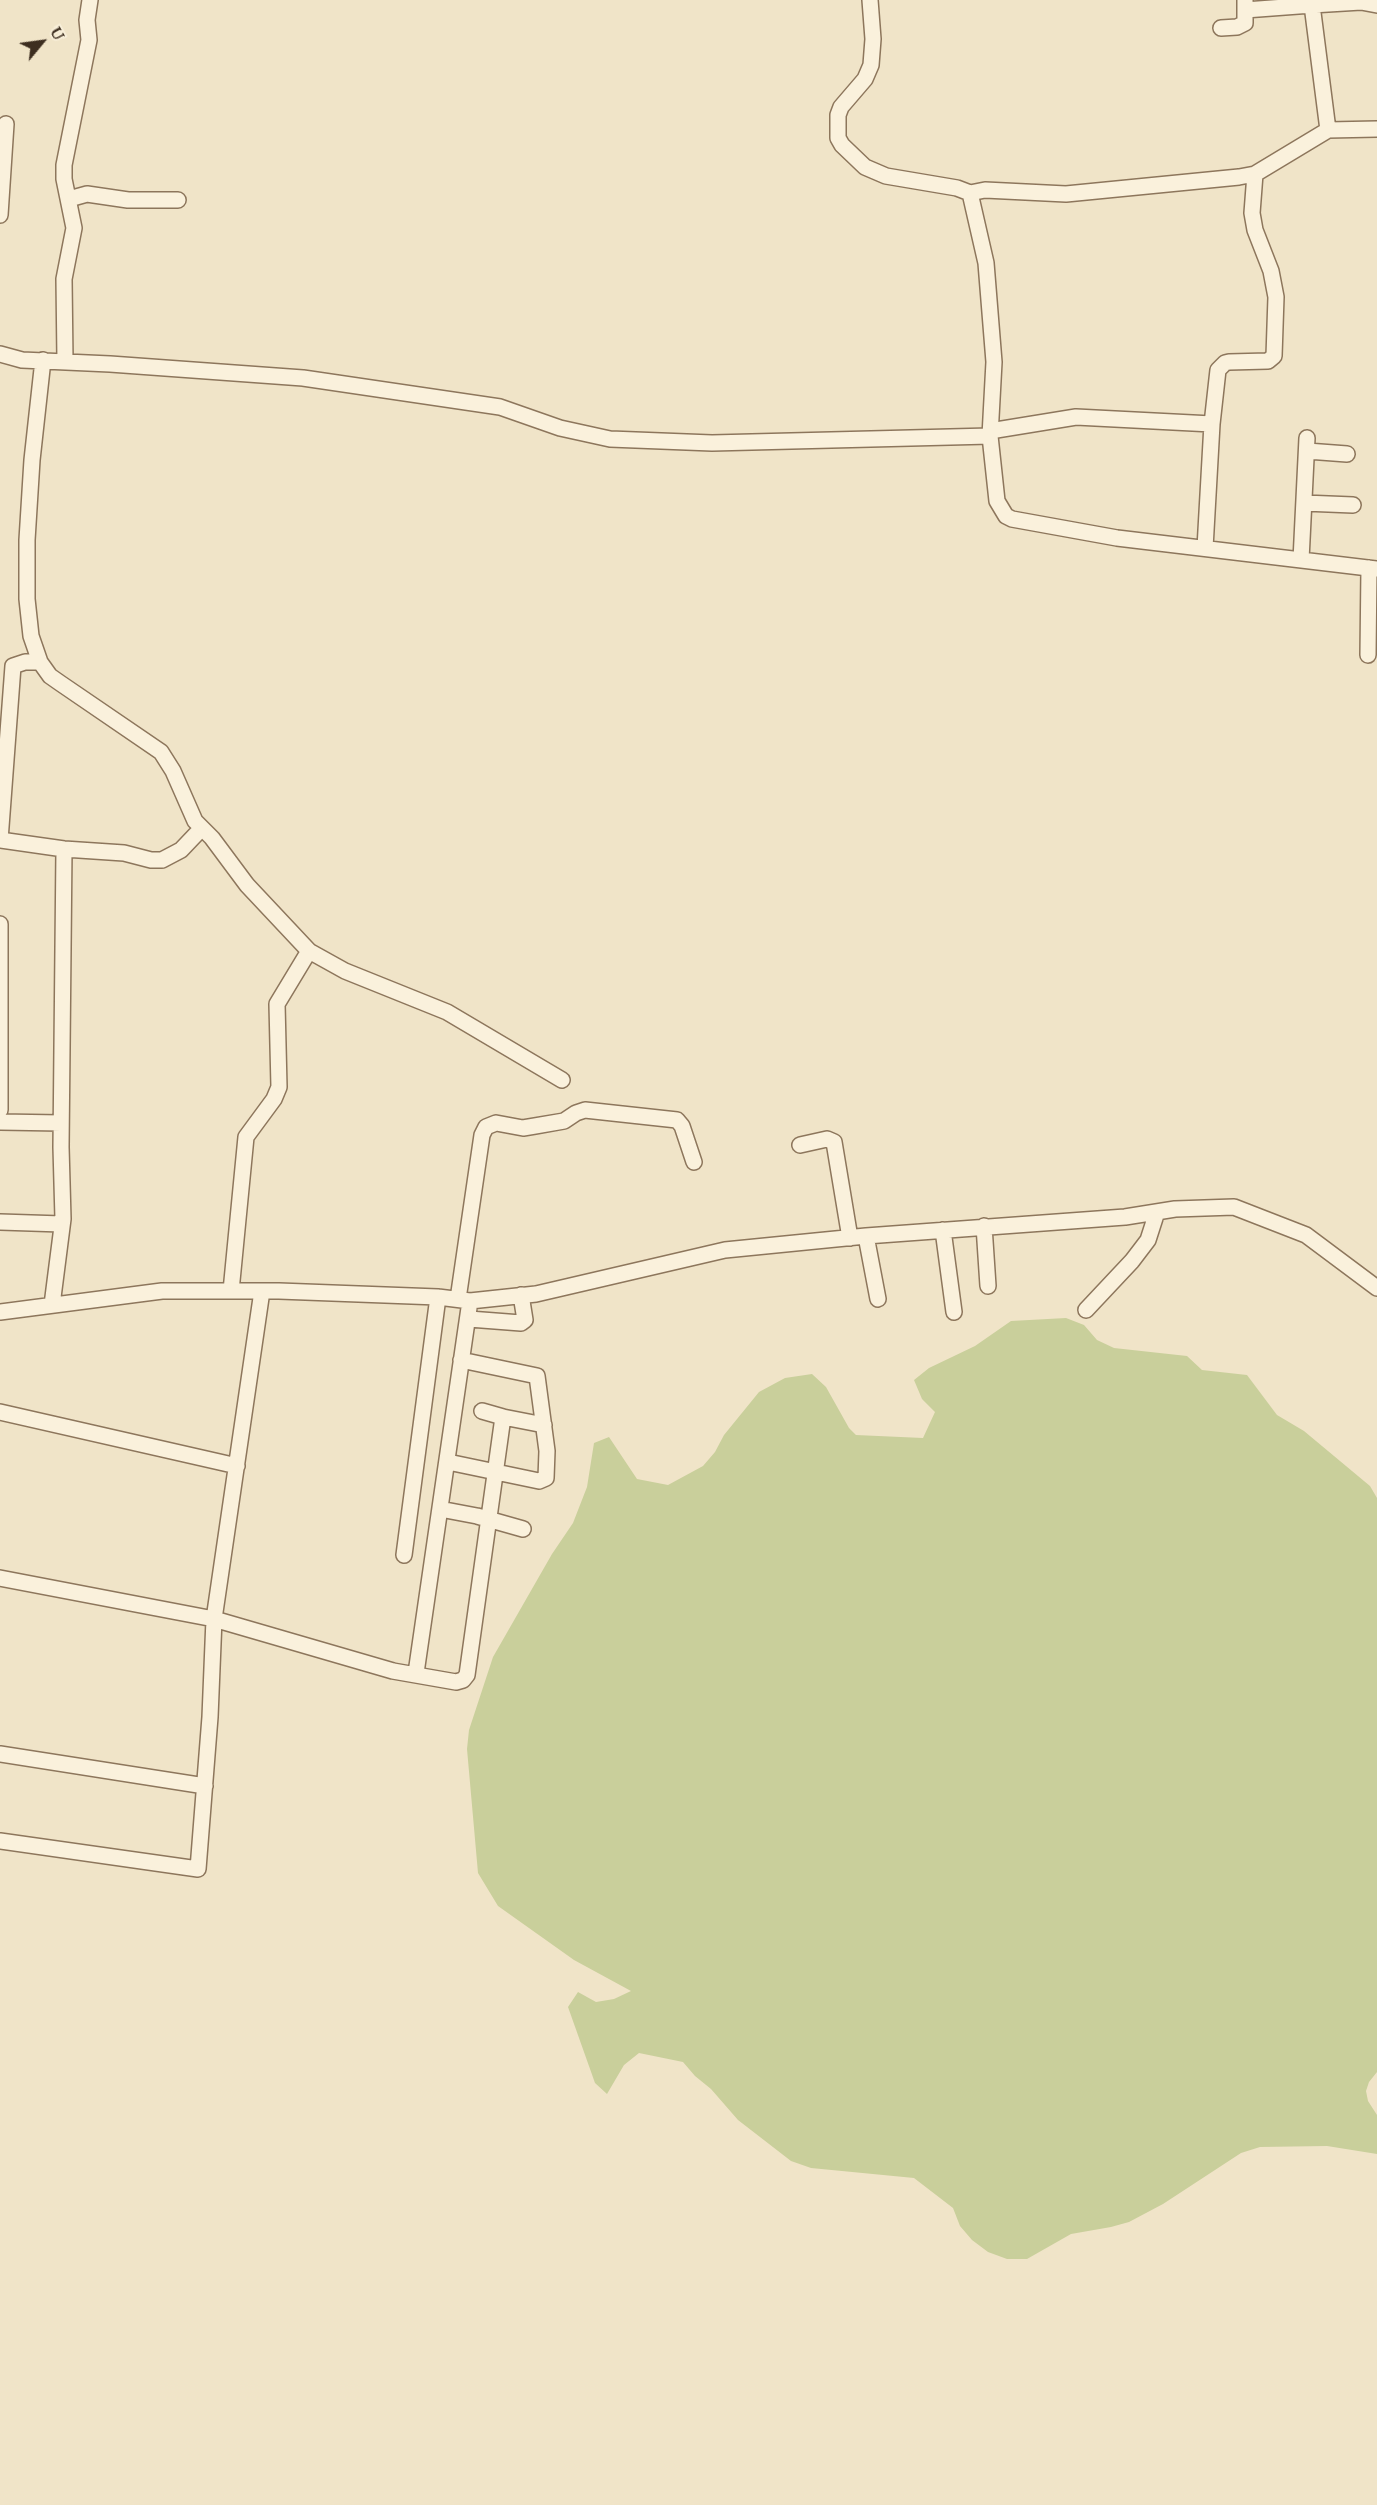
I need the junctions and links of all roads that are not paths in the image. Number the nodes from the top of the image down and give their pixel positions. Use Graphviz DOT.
graph roads {
  1 [pos="90,0"];
  2 [pos="870,0"];
  3 [pos="1377,4"];
  4 [pos="1245,5"];
  5 [pos="1312,5"];
  6 [pos="1221,28"];
  7 [pos="6,124"];
  8 [pos="1377,129"];
  9 [pos="1328,130"];
  10 [pos="1255,174"];
  11 [pos="970,193"];
  12 [pos="69,199"];
  13 [pos="178,200"];
  14 [pos="0,215"];
  15 [pos="0,354"];
  16 [pos="43,360"];
  17 [pos="65,361"];
  18 [pos="1212,424"];
  19 [pos="990,433"];
  20 [pos="1347,454"];
  21 [pos="1304,503"];
  22 [pos="1353,505"];
  23 [pos="1205,548"];
  24 [pos="1301,560"];
  25 [pos="1373,569"];
  26 [pos="1372,640"];
  27 [pos="1368,655"];
  28 [pos="40,662"];
  29 [pos="201,829"];
  30 [pos="0,840"];
  31 [pos="63,849"];
  32 [pos="0,924"];
  33 [pos="309,951"];
  34 [pos="0,970"];
  35 [pos="0,1005"];
  36 [pos="0,1041"];
  37 [pos="0,1080"];
  38 [pos="562,1080"];
  39 [pos="0,1110"];
  40 [pos="0,1122"];
  41 [pos="61,1123"];
  42 [pos="800,1145"];
  43 [pos="694,1162"];
  44 [pos="1156,1212"];
  45 [pos="0,1222"];
  46 [pos="62,1224"];
  47 [pos="984,1226"];
  48 [pos="943,1230"];
  49 [pos="866,1236"];
  50 [pos="850,1238"];
  51 [pos="988,1286"];
  52 [pos="1377,1288"];
  53 [pos="231,1291"];
  54 [pos="262,1291"];
  55 [pos="521,1295"];
  56 [pos="438,1297"];
  57 [pos="878,1299"];
  58 [pos="464,1300"];
  59 [pos="52,1305"];
  60 [pos="1086,1310"];
  61 [pos="0,1312"];
  62 [pos="954,1312"];
  63 [pos="469,1319"];
  64 [pos="461,1360"];
  65 [pos="482,1412"];
  66 [pos="0,1413"];
  67 [pos="503,1417"];
  68 [pos="544,1425"];
  69 [pos="448,1462"];
  70 [pos="237,1466"];
  71 [pos="496,1473"];
  72 [pos="440,1509"];
  73 [pos="489,1520"];
  74 [pos="523,1529"];
  75 [pos="404,1555"];
  76 [pos="0,1578"];
  77 [pos="214,1619"];
  78 [pos="416,1673"];
  79 [pos="0,1754"];
  80 [pos="205,1786"];
  81 [pos="0,1841"];
  1 -- 12 [label="street"];
  2 -- 11 [label="street"];
  3 -- 5 [label="street"];
  4 -- 5 [label="street"];
  4 -- 6 [label="street"];
  5 -- 9 [label="street"];
  7 -- 14 [label="street"];
  8 -- 9 [label="street"];
  9 -- 10 [label="street"];
  10 -- 11 [label="street"];
  10 -- 18 [label="street"];
  11 -- 19 [label="street"];
  12 -- 13 [label="street"];
  12 -- 17 [label="street"];
  15 -- 16 [label="street"];
  16 -- 17 [label="street"];
  16 -- 28 [label="street"];
  17 -- 19 [label="street"];
  18 -- 19 [label="street"];
  18 -- 23 [label="street"];
  19 -- 23 [label="street"];
  20 -- 21 [label="street"];
  21 -- 22 [label="street"];
  21 -- 24 [label="street"];
  23 -- 24 [label="street"];
  24 -- 25 [label="street"];
  25 -- 26 [label="street"];
  26 -- 27 [label="street"];
  28 -- 29 [label="street"];
  28 -- 30 [label="street"];
  29 -- 31 [label="street"];
  29 -- 33 [label="street"];
  30 -- 31 [label="street"];
  31 -- 41 [label="street"];
  32 -- 34 [label="street"];
  33 -- 38 [label="street"];
  33 -- 53 [label="street"];
  34 -- 35 [label="street"];
  35 -- 36 [label="street"];
  36 -- 37 [label="street"];
  37 -- 39 [label="street"];
  40 -- 41 [label="street"];
  41 -- 46 [label="street"];
  42 -- 50 [label="street"];
  43 -- 58 [label="street"];
  44 -- 47 [label="street"];
  44 -- 52 [label="street"];
  44 -- 60 [label="street"];
  45 -- 46 [label="street"];
  46 -- 59 [label="street"];
  47 -- 48 [label="street"];
  47 -- 51 [label="street"];
  48 -- 49 [label="street"];
  48 -- 62 [label="street"];
  49 -- 50 [label="street"];
  49 -- 57 [label="street"];
  50 -- 55 [label="street"];
  53 -- 54 [label="street"];
  53 -- 59 [label="street"];
  54 -- 56 [label="street"];
  54 -- 70 [label="street"];
  55 -- 58 [label="street"];
  55 -- 63 [label="street"];
  56 -- 58 [label="street"];
  56 -- 75 [label="street"];
  58 -- 63 [label="street"];
  59 -- 61 [label="street"];
  63 -- 64 [label="street"];
  64 -- 68 [label="street"];
  64 -- 69 [label="street"];
  65 -- 67 [label="street"];
  66 -- 70 [label="street"];
  67 -- 68 [label="street"];
  67 -- 71 [label="street"];
  68 -- 71 [label="street"];
  69 -- 71 [label="street"];
  69 -- 72 [label="street"];
  70 -- 77 [label="street"];
  71 -- 73 [label="street"];
  72 -- 73 [label="street"];
  72 -- 78 [label="street"];
  73 -- 74 [label="street"];
  73 -- 78 [label="street"];
  76 -- 77 [label="street"];
  77 -- 78 [label="street"];
  77 -- 80 [label="street"];
  79 -- 80 [label="street"];
  80 -- 81 [label="street"];
}
